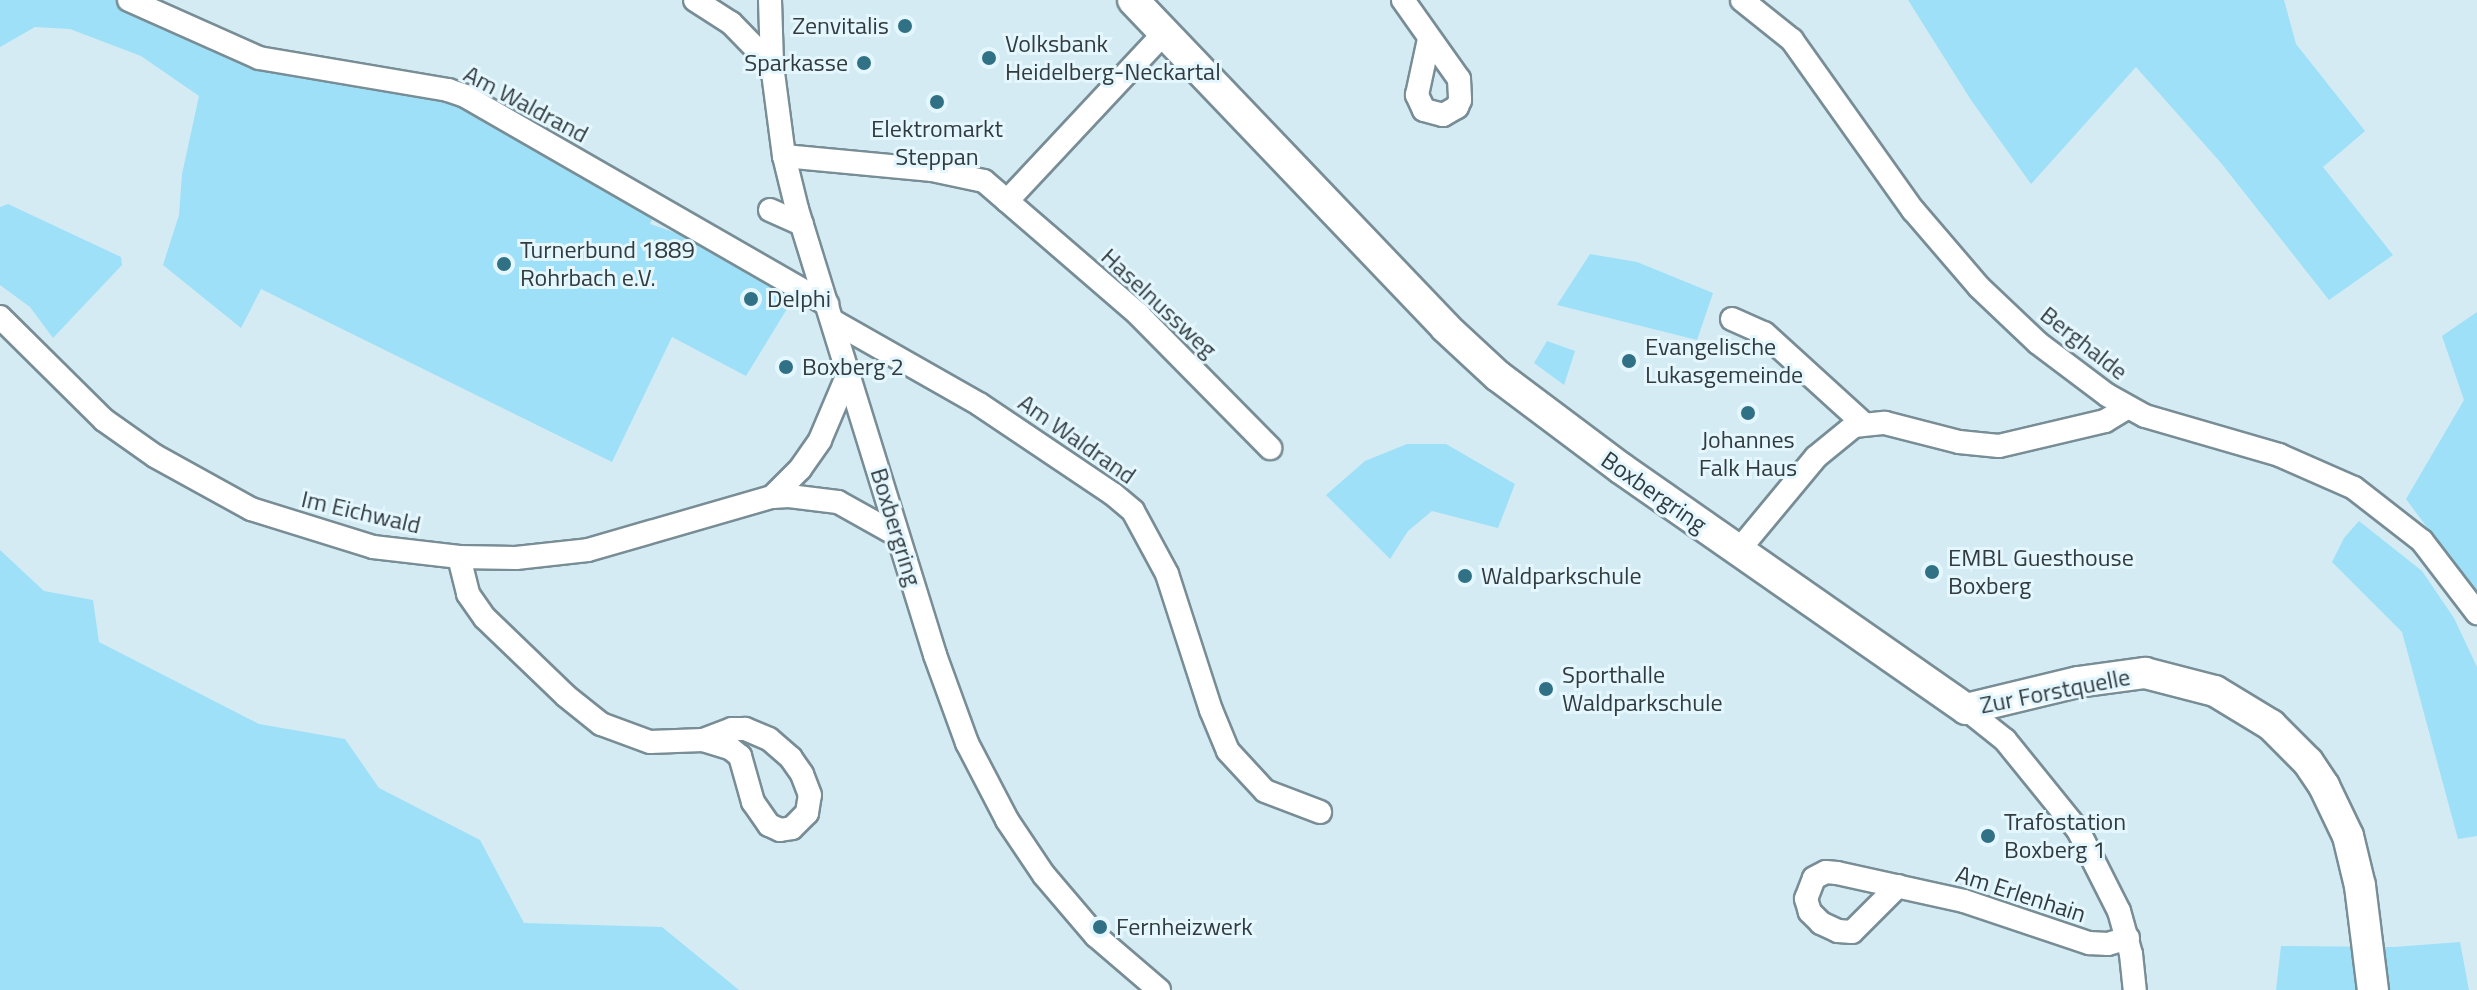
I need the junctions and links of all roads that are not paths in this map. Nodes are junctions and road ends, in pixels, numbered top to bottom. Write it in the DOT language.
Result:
graph roads {
  1 [pos="129,0"];
  2 [pos="697,0"];
  3 [pos="770,0"];
  4 [pos="1133,0"];
  5 [pos="1403,0"];
  6 [pos="1742,0"];
  7 [pos="1165,32"];
  8 [pos="1429,39"];
  9 [pos="772,65"];
  10 [pos="784,156"];
  11 [pos="1007,201"];
  12 [pos="770,210"];
  13 [pos="802,224"];
  14 [pos="830,312"];
  15 [pos="0,317"];
  16 [pos="1738,321"];
  17 [pos="848,374"];
  18 [pos="2127,408"];
  19 [pos="1863,423"];
  20 [pos="1270,448"];
  21 [pos="772,497"];
  22 [pos="897,535"];
  23 [pos="1738,551"];
  24 [pos="459,557"];
  25 [pos="2477,613"];
  26 [pos="1966,709"];
  27 [pos="703,740"];
  28 [pos="1320,812"];
  29 [pos="1898,886"];
  30 [pos="2128,938"];
  31 [pos="1159,990"];
  32 [pos="2135,990"];
  33 [pos="2373,990"];
  1 -- 14 [label="street, Am Waldrand"];
  2 -- 9 [label="street"];
  3 -- 9 [label="street, Boxbergring"];
  4 -- 7 [label="street, Boxbergring"];
  5 -- 8 [label="street"];
  6 -- 18 [label="street, Berghalde"];
  7 -- 11 [label="street"];
  7 -- 23 [label="street, Boxbergring"];
  9 -- 10 [label="street, Boxbergring"];
  10 -- 11 [label="street, Haselnussweg"];
  10 -- 13 [label="street, Boxbergring"];
  11 -- 20 [label="street, Haselnussweg"];
  12 -- 13 [label="street"];
  13 -- 14 [label="street, Boxbergring"];
  14 -- 17 [label="street, Boxbergring"];
  14 -- 28 [label="street, Am Waldrand"];
  15 -- 24 [label="street, Im Eichwald"];
  16 -- 19 [label="street"];
  17 -- 21 [label="street, Im Eichwald"];
  17 -- 22 [label="street, Boxbergring"];
  18 -- 19 [label="street"];
  18 -- 25 [label="street, Berghalde"];
  19 -- 23 [label="street"];
  21 -- 22 [label="street, Im Eichwald"];
  21 -- 24 [label="street, Im Eichwald"];
  22 -- 31 [label="street, Boxbergring"];
  23 -- 26 [label="street, Boxbergring"];
  24 -- 27 [label="street"];
  26 -- 30 [label="street, Boxbergring"];
  26 -- 33 [label="street, Zur Forstquelle"];
  27 -- 27 [label="street"];
  29 -- 30 [label="street, Am Erlenhain"];
  30 -- 32 [label="street, Boxbergring"];
}
